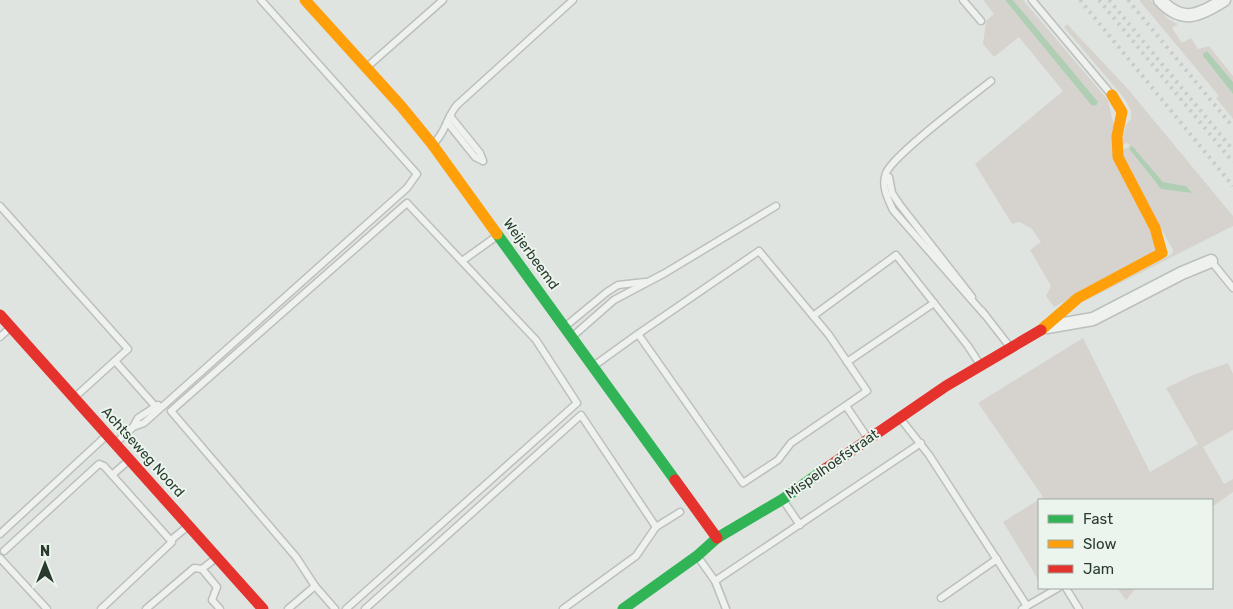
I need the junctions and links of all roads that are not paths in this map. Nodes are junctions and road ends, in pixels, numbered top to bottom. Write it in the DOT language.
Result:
graph roads {
  1 [pos="260,0"];
  2 [pos="305,0"];
  3 [pos="443,0"];
  4 [pos="573,0"];
  5 [pos="963,0"];
  6 [pos="1032,0"];
  7 [pos="1160,0"];
  8 [pos="1224,0"];
  9 [pos="980,21"];
  10 [pos="366,68"];
  11 [pos="991,81"];
  12 [pos="1112,95"];
  13 [pos="449,119"];
  14 [pos="432,144"];
  15 [pos="0,206"];
  16 [pos="776,206"];
  17 [pos="498,235"];
  18 [pos="462,261"];
  19 [pos="1211,262"];
  20 [pos="649,282"];
  21 [pos="1233,288"];
  22 [pos="934,303"];
  23 [pos="0,315"];
  24 [pos="813,316"];
  25 [pos="565,326"];
  26 [pos="11,327"];
  27 [pos="1047,327"];
  28 [pos="638,334"];
  29 [pos="0,337"];
  30 [pos="572,337"];
  31 [pos="1010,348"];
  32 [pos="114,361"];
  33 [pos="847,362"];
  34 [pos="594,365"];
  35 [pos="981,365"];
  36 [pos="74,398"];
  37 [pos="172,398"];
  38 [pos="155,406"];
  39 [pos="846,406"];
  40 [pos="899,417"];
  41 [pos="133,427"];
  42 [pos="868,438"];
  43 [pos="111,439"];
  44 [pos="921,443"];
  45 [pos="129,460"];
  46 [pos="112,475"];
  47 [pos="783,499"];
  48 [pos="680,512"];
  49 [pos="800,525"];
  50 [pos="189,526"];
  51 [pos="656,527"];
  52 [pos="0,534"];
  53 [pos="718,538"];
  54 [pos="171,540"];
  55 [pos="4,551"];
  56 [pos="697,556"];
  57 [pos="217,557"];
  58 [pos="0,558"];
  59 [pos="998,559"];
  60 [pos="202,569"];
  61 [pos="715,581"];
  62 [pos="315,586"];
  63 [pos="1056,589"];
  64 [pos="1067,589"];
  65 [pos="941,598"];
  66 [pos="1025,607"];
  67 [pos="48,609"];
  68 [pos="101,609"];
  69 [pos="146,609"];
  70 [pos="220,609"];
  71 [pos="263,609"];
  72 [pos="288,609"];
  73 [pos="335,609"];
  74 [pos="346,609"];
  75 [pos="365,609"];
  76 [pos="564,609"];
  77 [pos="623,609"];
  78 [pos="726,609"];
  79 [pos="1079,609"];
  1 -- 37 [label="lane"];
  2 -- 10 [label="street, Weijerbeemd"];
  3 -- 10 [label="lane"];
  4 -- 13 [label="lane"];
  5 -- 9 [label="lane"];
  6 -- 12 [label="lane"];
  7 -- 8 [label="street"];
  10 -- 14 [label="street, Weijerbeemd"];
  11 -- 31 [label="lane"];
  12 -- 27 [label="street, Mispelhoefstraat"];
  13 -- 13 [label="lane"];
  13 -- 14 [label="lane"];
  14 -- 17 [label="street, Weijerbeemd"];
  15 -- 32 [label="lane"];
  16 -- 20 [label="lane"];
  17 -- 18 [label="lane"];
  17 -- 25 [label="street, Weijerbeemd"];
  18 -- 62 [label="lane"];
  18 -- 74 [label="lane"];
  19 -- 21 [label="lane"];
  19 -- 27 [label="street, Mispelhoefstraat"];
  20 -- 25 [label="lane"];
  20 -- 30 [label="lane"];
  22 -- 24 [label="lane"];
  22 -- 33 [label="lane"];
  22 -- 35 [label="lane"];
  23 -- 26 [label="street, Achtseweg Noord"];
  24 -- 28 [label="lane"];
  24 -- 33 [label="lane"];
  25 -- 30 [label="street, Weijerbeemd"];
  26 -- 29 [label="lane"];
  26 -- 36 [label="street, Achtseweg Noord"];
  27 -- 31 [label="street, Mispelhoefstraat"];
  28 -- 34 [label="lane"];
  28 -- 39 [label="lane"];
  30 -- 34 [label="street, Weijerbeemd"];
  31 -- 35 [label="street, Mispelhoefstraat"];
  32 -- 36 [label="lane"];
  32 -- 38 [label="lane"];
  33 -- 39 [label="lane"];
  34 -- 53 [label="street, Weijerbeemd"];
  35 -- 40 [label="street, Mispelhoefstraat"];
  36 -- 43 [label="street, Achtseweg Noord"];
  37 -- 38 [label="lane"];
  37 -- 41 [label="lane"];
  38 -- 41 [label="lane"];
  39 -- 42 [label="lane"];
  40 -- 42 [label="street, Mispelhoefstraat"];
  40 -- 44 [label="lane"];
  41 -- 43 [label="lane"];
  42 -- 47 [label="street, Mispelhoefstraat"];
  43 -- 45 [label="street, Achtseweg Noord"];
  43 -- 52 [label="lane"];
  44 -- 49 [label="lane"];
  44 -- 59 [label="lane"];
  45 -- 46 [label="lane"];
  45 -- 50 [label="street, Achtseweg Noord"];
  46 -- 54 [label="lane"];
  46 -- 55 [label="lane"];
  47 -- 49 [label="lane"];
  47 -- 53 [label="street, Mispelhoefstraat"];
  48 -- 51 [label="lane"];
  49 -- 61 [label="lane"];
  50 -- 54 [label="lane"];
  50 -- 57 [label="street, Achtseweg Noord"];
  51 -- 75 [label="lane"];
  51 -- 76 [label="lane"];
  53 -- 56 [label="street, Mispelhoefstraat"];
  54 -- 68 [label="lane"];
  56 -- 61 [label="lane"];
  56 -- 77 [label="street, Mispelhoefstraat"];
  57 -- 60 [label="lane"];
  57 -- 71 [label="street, Achtseweg Noord"];
  58 -- 67 [label="lane"];
  59 -- 65 [label="lane"];
  59 -- 66 [label="lane"];
  60 -- 69 [label="lane"];
  60 -- 70 [label="lane"];
  61 -- 78 [label="lane"];
  62 -- 72 [label="lane"];
  62 -- 73 [label="lane"];
  63 -- 66 [label="lane"];
  64 -- 79 [label="lane"];
}
